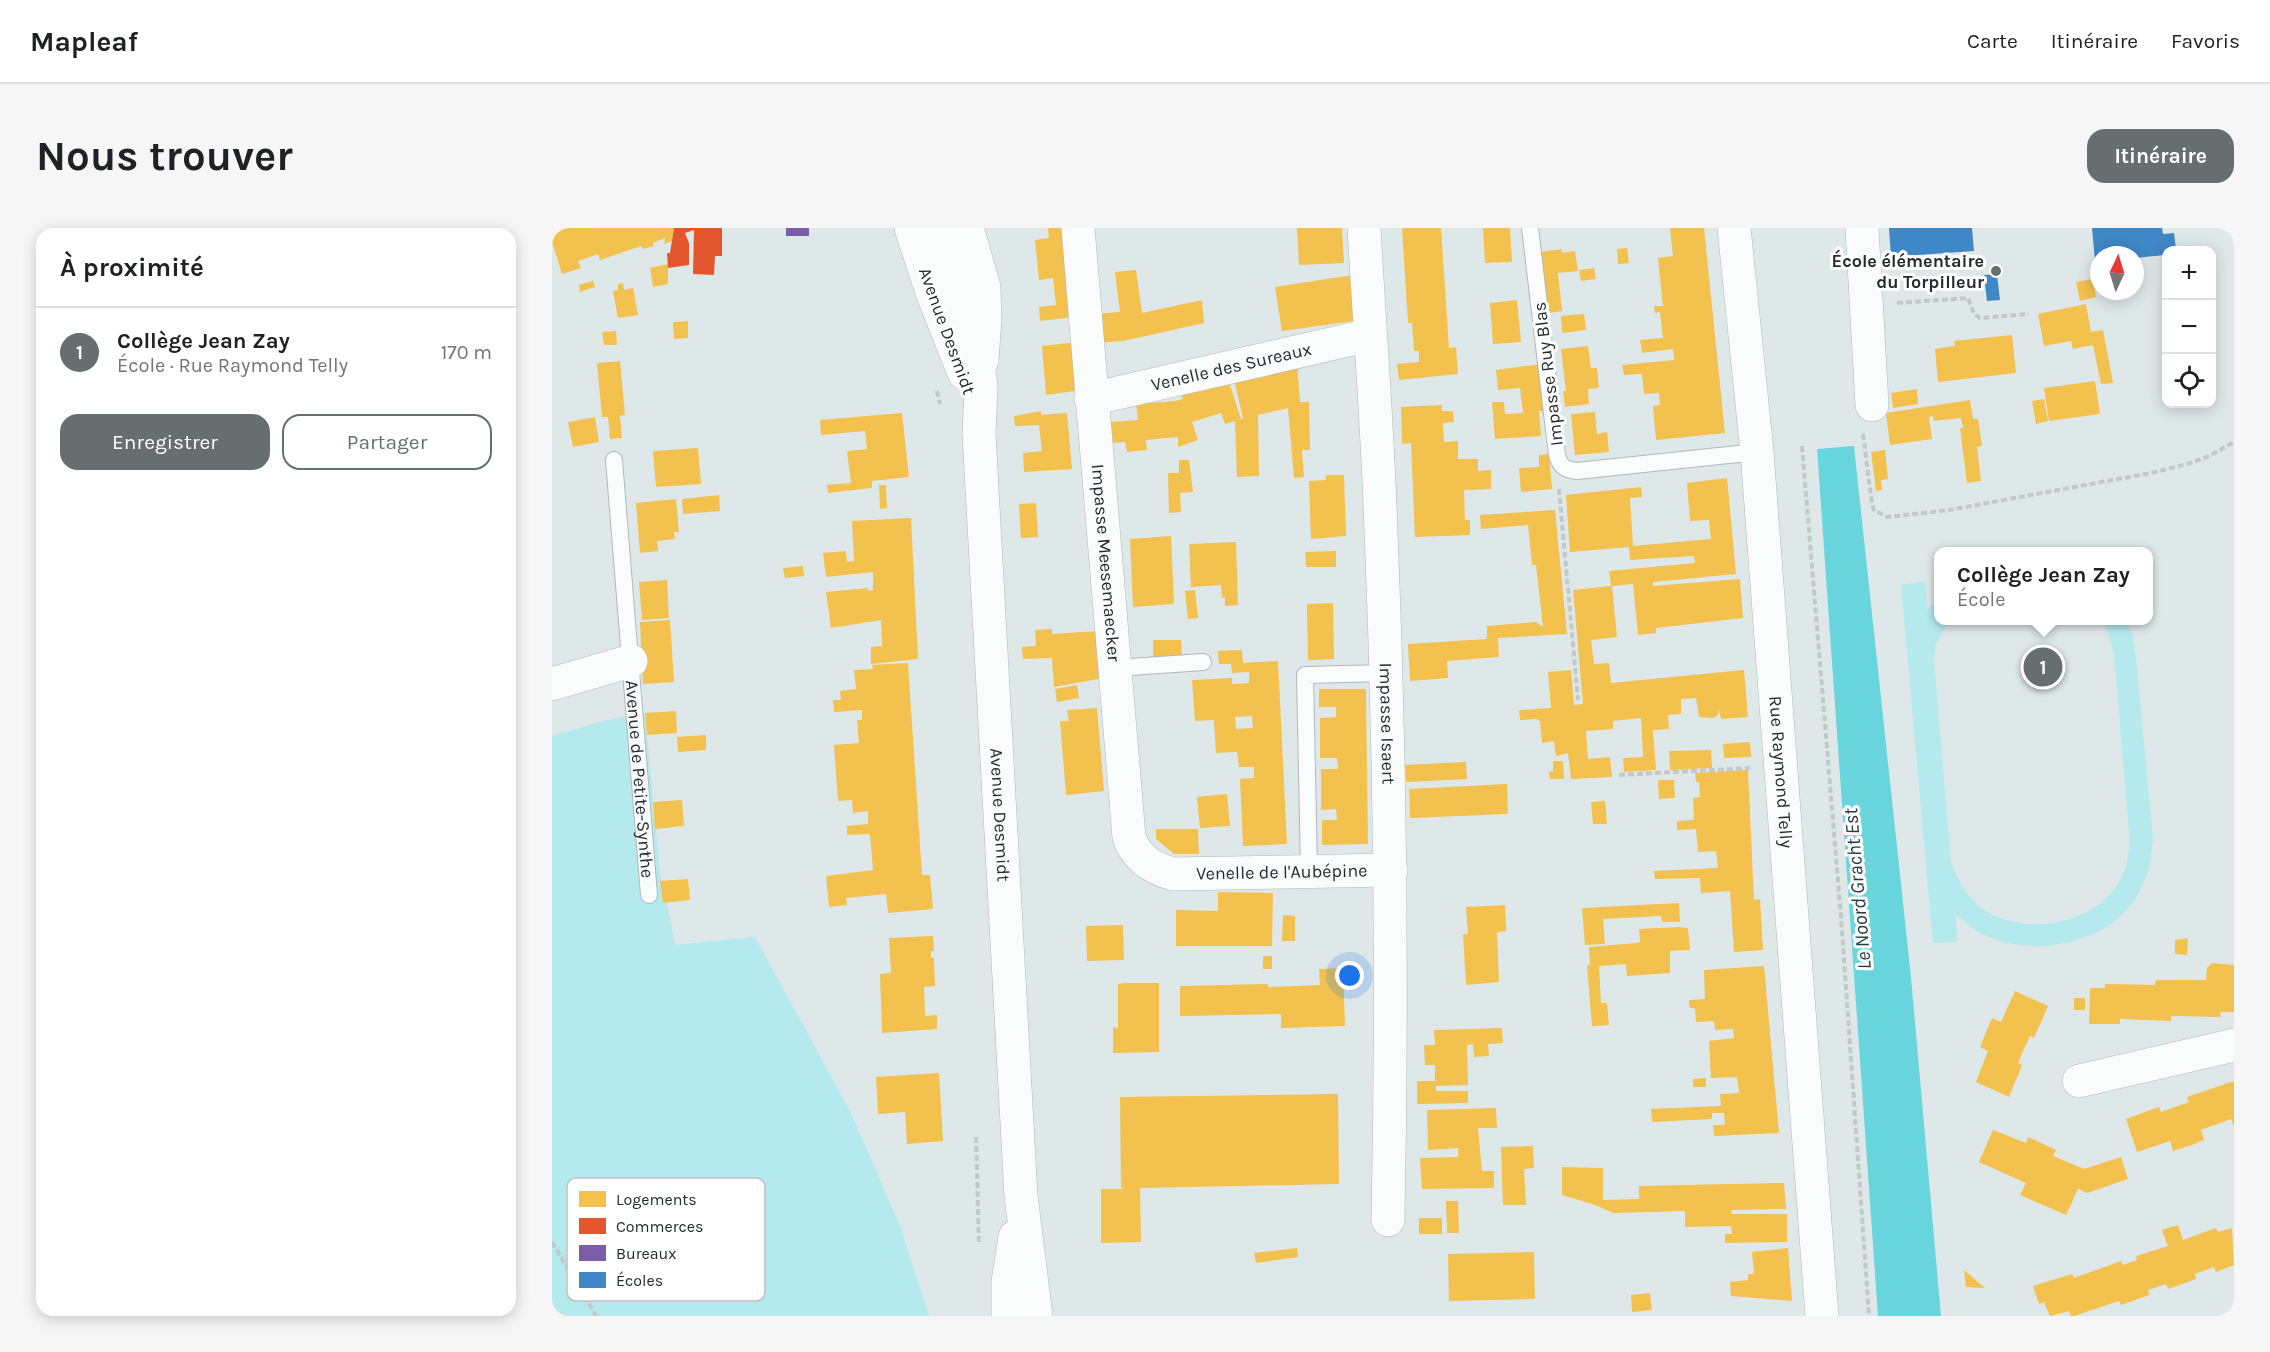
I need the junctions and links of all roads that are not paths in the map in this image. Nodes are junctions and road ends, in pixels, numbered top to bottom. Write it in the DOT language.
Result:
graph roads {
  1 [pos="911,228"];
  2 [pos="944,228"];
  3 [pos="967,228"];
  4 [pos="1078,228"];
  5 [pos="1364,228"];
  6 [pos="1530,228"];
  7 [pos="1734,228"];
  8 [pos="1862,228"];
  9 [pos="1370,335"];
  10 [pos="981,386"];
  11 [pos="1091,399"];
  12 [pos="1872,405"];
  13 [pos="980,434"];
  14 [pos="1756,452"];
  15 [pos="614,460"];
  16 [pos="631,661"];
  17 [pos="1203,662"];
  18 [pos="1116,668"];
  19 [pos="1385,673"];
  20 [pos="552,684"];
  21 [pos="1390,870"];
  22 [pos="1309,871"];
  23 [pos="1173,874"];
  24 [pos="649,895"];
  25 [pos="2234,1045"];
  26 [pos="2079,1081"];
  27 [pos="1021,1197"];
  28 [pos="1388,1220"];
  29 [pos="1008,1316"];
  30 [pos="1036,1316"];
  31 [pos="1822,1316"];
  1 -- 13 [label="street, Avenue Desmidt"];
  2 -- 10 [label="street, Avenue Desmidt"];
  3 -- 10 [label="street, Avenue Desmidt"];
  4 -- 11 [label="street, Impasse Meesemaecker"];
  5 -- 9 [label="street, Impasse Isaert"];
  6 -- 14 [label="lane, Impasse Ruy Blas"];
  7 -- 14 [label="street, Rue Raymond Telly"];
  8 -- 12 [label="street"];
  9 -- 11 [label="street, Venelle des Sureaux"];
  9 -- 19 [label="street, Impasse Isaert"];
  10 -- 13 [label="street, Avenue Desmidt"];
  11 -- 18 [label="street, Impasse Meesemaecker"];
  13 -- 27 [label="street, Avenue Desmidt"];
  14 -- 31 [label="street, Rue Raymond Telly"];
  15 -- 16 [label="lane, Avenue de Petite-Synthe"];
  16 -- 20 [label="street, Avenue de Petite-Synthe"];
  16 -- 24 [label="lane, Avenue de Petite-Synthe"];
  17 -- 18 [label="lane"];
  18 -- 23 [label="street, Impasse Meesemaecker"];
  19 -- 21 [label="street, Impasse Isaert"];
  19 -- 22 [label="lane"];
  21 -- 22 [label="street, Venelle de l'Aubépine"];
  21 -- 28 [label="street, Impasse Isaert"];
  22 -- 23 [label="street, Venelle de l'Aubépine"];
  25 -- 26 [label="street"];
  27 -- 29 [label="street, Avenue Desmidt"];
  27 -- 30 [label="street, Avenue Desmidt"];
}
